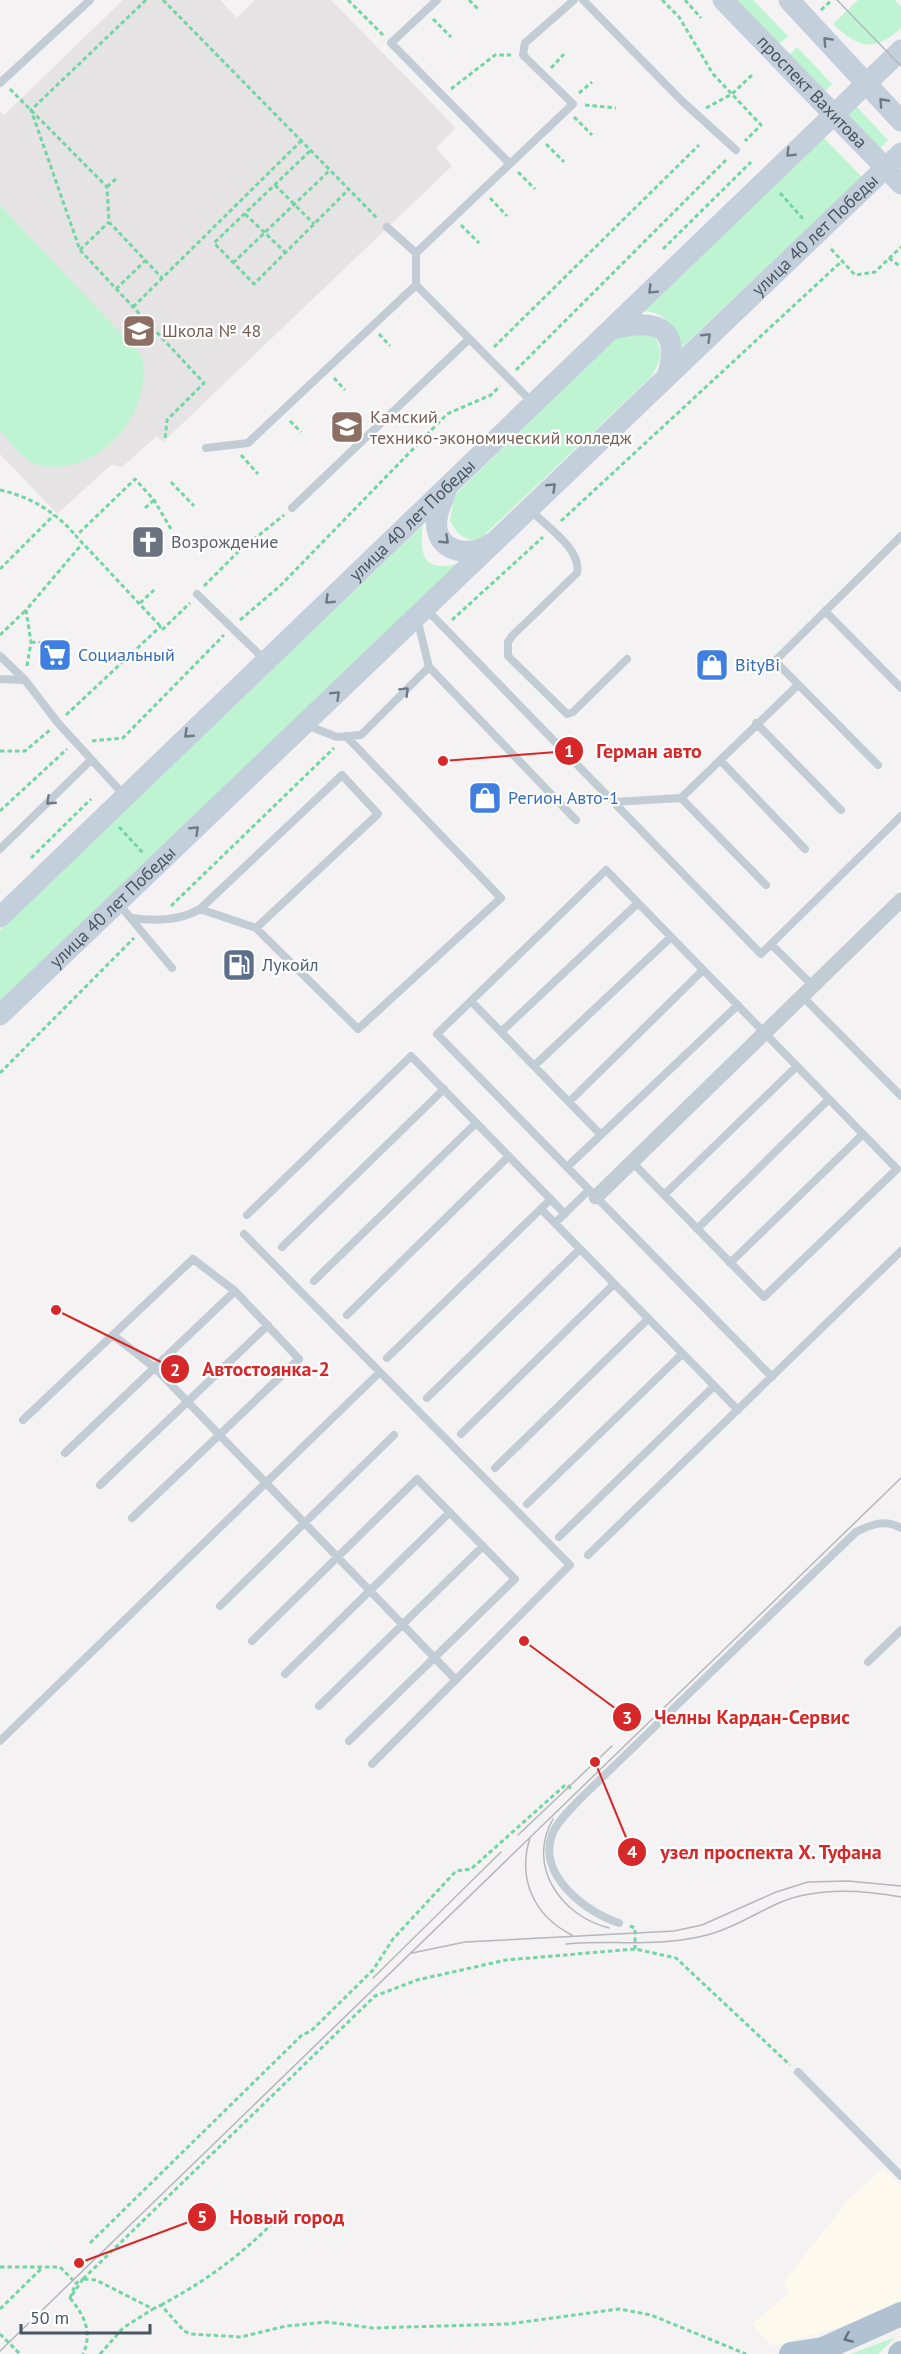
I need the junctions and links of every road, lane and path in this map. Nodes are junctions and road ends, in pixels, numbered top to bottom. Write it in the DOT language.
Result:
graph roads {
  1 [pos="90,0"];
  2 [pos="146,0"];
  3 [pos="163,0"];
  4 [pos="348,0"];
  5 [pos="436,0"];
  6 [pos="468,0"];
  7 [pos="574,0"];
  8 [pos="583,0"];
  9 [pos="662,0"];
  10 [pos="685,0"];
  11 [pos="723,0"];
  12 [pos="789,0"];
  13 [pos="479,10"];
  14 [pos="425,11"];
  15 [pos="701,18"];
  16 [pos="451,37"];
  17 [pos="392,43"];
  18 [pos="901,50"];
  19 [pos="564,54"];
  20 [pos="523,55"];
  21 [pos="753,74"];
  22 [pos="543,75"];
  23 [pos="592,82"];
  24 [pos="866,82"];
  25 [pos="0,83"];
  26 [pos="732,94"];
  27 [pos="443,95"];
  28 [pos="21,99"];
  29 [pos="570,105"];
  30 [pos="616,108"];
  31 [pos="31,110"];
  32 [pos="833,113"];
  33 [pos="696,114"];
  34 [pos="901,121"];
  35 [pos="592,135"];
  36 [pos="539,136"];
  37 [pos="301,142"];
  38 [pos="699,145"];
  39 [pos="736,150"];
  40 [pos="310,152"];
  41 [pos="901,153"];
  42 [pos="564,162"];
  43 [pos="751,162"];
  44 [pos="510,164"];
  45 [pos="885,168"];
  46 [pos="329,171"];
  47 [pos="117,177"];
  48 [pos="901,184"];
  49 [pos="275,185"];
  50 [pos="107,187"];
  51 [pos="535,189"];
  52 [pos="348,190"];
  53 [pos="483,190"];
  54 [pos="778,192"];
  55 [pos="295,204"];
  56 [pos="245,214"];
  57 [pos="507,216"];
  58 [pos="454,217"];
  59 [pos="109,222"];
  60 [pos="314,224"];
  61 [pos="810,226"];
  62 [pos="387,227"];
  63 [pos="265,233"];
  64 [pos="479,243"];
  65 [pos="901,247"];
  66 [pos="663,249"];
  67 [pos="831,249"];
  68 [pos="80,250"];
  69 [pos="285,252"];
  70 [pos="416,253"];
  71 [pos="889,258"];
  72 [pos="146,261"];
  73 [pos="842,261"];
  74 [pos="233,262"];
  75 [pos="901,267"];
  76 [pos="162,278"];
  77 [pos="416,285"];
  78 [pos="116,289"];
  79 [pos="133,307"];
  80 [pos="613,329"];
  81 [pos="468,340"];
  82 [pos="485,357"];
  83 [pos="668,374"];
  84 [pos="507,379"];
  85 [pos="534,404"];
  86 [pos="281,412"];
  87 [pos="301,432"];
  88 [pos="165,440"];
  89 [pos="232,445"];
  90 [pos="206,448"];
  91 [pos="258,474"];
  92 [pos="171,482"];
  93 [pos="447,487"];
  94 [pos="0,490"];
  95 [pos="154,500"];
  96 [pos="194,506"];
  97 [pos="145,508"];
  98 [pos="292,508"];
  99 [pos="529,509"];
  100 [pos="54,515"];
  101 [pos="171,529"];
  102 [pos="550,530"];
  103 [pos="502,535"];
  104 [pos="76,536"];
  105 [pos="901,536"];
  106 [pos="83,543"];
  107 [pos="0,569"];
  108 [pos="154,590"];
  109 [pos="197,594"];
  110 [pos="140,603"];
  111 [pos="26,609"];
  112 [pos="825,611"];
  113 [pos="421,614"];
  114 [pos="161,626"];
  115 [pos="444,627"];
  116 [pos="231,628"];
  117 [pos="0,635"];
  118 [pos="31,642"];
  119 [pos="47,643"];
  120 [pos="0,656"];
  121 [pos="627,659"];
  122 [pos="266,661"];
  123 [pos="429,667"];
  124 [pos="0,679"];
  125 [pos="25,680"];
  126 [pos="798,685"];
  127 [pos="901,688"];
  128 [pos="58,723"];
  129 [pos="756,723"];
  130 [pos="305,725"];
  131 [pos="346,736"];
  132 [pos="76,742"];
  133 [pos="0,751"];
  134 [pos="92,760"];
  135 [pos="720,760"];
  136 [pos="878,765"];
  137 [pos="124,795"];
  138 [pos="681,798"];
  139 [pos="91,799"];
  140 [pos="613,802"];
  141 [pos="841,810"];
  142 [pos="0,811"];
  143 [pos="901,816"];
  144 [pos="576,820"];
  145 [pos="113,821"];
  146 [pos="0,849"];
  147 [pos="805,849"];
  148 [pos="147,858"];
  149 [pos="25,864"];
  150 [pos="766,885"];
  151 [pos="901,900"];
  152 [pos="117,902"];
  153 [pos="638,903"];
  154 [pos="200,909"];
  155 [pos="0,917"];
  156 [pos="132,918"];
  157 [pos="153,921"];
  158 [pos="256,928"];
  159 [pos="142,930"];
  160 [pos="671,937"];
  161 [pos="771,944"];
  162 [pos="172,968"];
  163 [pos="704,970"];
  164 [pos="808,991"];
  165 [pos="471,1001"];
  166 [pos="738,1005"];
  167 [pos="0,1015"];
  168 [pos="501,1032"];
  169 [pos="764,1033"];
  170 [pos="534,1066"];
  171 [pos="797,1066"];
  172 [pos="0,1073"];
  173 [pos="444,1089"];
  174 [pos="901,1096"];
  175 [pos="829,1099"];
  176 [pos="569,1102"];
  177 [pos="476,1123"];
  178 [pos="863,1134"];
  179 [pos="601,1135"];
  180 [pos="509,1156"];
  181 [pos="632,1162"];
  182 [pos="567,1167"];
  183 [pos="593,1193"];
  184 [pos="664,1195"];
  185 [pos="551,1199"];
  186 [pos="541,1209"];
  187 [pos="565,1214"];
  188 [pos="247,1215"];
  189 [pos="555,1223"];
  190 [pos="698,1229"];
  191 [pos="244,1234"];
  192 [pos="282,1246"];
  193 [pos="580,1250"];
  194 [pos="901,1251"];
  195 [pos="730,1263"];
  196 [pos="314,1281"];
  197 [pos="614,1284"];
  198 [pos="235,1291"];
  199 [pos="347,1315"];
  200 [pos="648,1319"];
  201 [pos="267,1325"];
  202 [pos="113,1335"];
  203 [pos="682,1354"];
  204 [pos="387,1358"];
  205 [pos="155,1368"];
  206 [pos="380,1372"];
  207 [pos="772,1377"];
  208 [pos="714,1386"];
  209 [pos="427,1398"];
  210 [pos="187,1402"];
  211 [pos="738,1410"];
  212 [pos="23,1420"];
  213 [pos="461,1434"];
  214 [pos="219,1435"];
  215 [pos="394,1435"];
  216 [pos="65,1453"];
  217 [pos="495,1468"];
  218 [pos="265,1484"];
  219 [pos="100,1485"];
  220 [pos="527,1504"];
  221 [pos="450,1512"];
  222 [pos="132,1518"];
  223 [pos="303,1524"];
  224 [pos="901,1528"];
  225 [pos="559,1537"];
  226 [pos="483,1546"];
  227 [pos="588,1555"];
  228 [pos="336,1558"];
  229 [pos="369,1591"];
  230 [pos="220,1606"];
  231 [pos="402,1625"];
  232 [pos="901,1630"];
  233 [pos="252,1641"];
  234 [pos="434,1658"];
  235 [pos="868,1662"];
  236 [pos="285,1674"];
  237 [pos="456,1680"];
  238 [pos="320,1706"];
  239 [pos="0,1741"];
  240 [pos="349,1741"];
  241 [pos="372,1764"];
  242 [pos="564,1786"];
  243 [pos="620,1923"];
  244 [pos="635,1949"];
  245 [pos="798,2072"];
  246 [pos="901,2176"];
  247 [pos="285,2210"];
  248 [pos="90,2243"];
  249 [pos="0,2267"];
  250 [pos="43,2267"];
  251 [pos="83,2279"];
  252 [pos="76,2283"];
  253 [pos="70,2298"];
  254 [pos="161,2305"];
  255 [pos="0,2309"];
  256 [pos="153,2309"];
  257 [pos="901,2314"];
  258 [pos="0,2334"];
  259 [pos="20,2354"];
  260 [pos="83,2354"];
  261 [pos="100,2354"];
  262 [pos="746,2354"];
  263 [pos="791,2354"];
  1 -- 25 [label="lane"];
  2 -- 31 [label="path"];
  3 -- 37 [label="path"];
  4 -- 17 [label="path"];
  5 -- 14 [label="lane"];
  6 -- 13 [label="path"];
  7 -- 20 [label="lane"];
  8 -- 33 [label="lane"];
  9 -- 26 [label="path"];
  10 -- 15 [label="path"];
  11 -- 32 [label="street, проспект Вахитова"];
  24 -- 12 [label="street, one-way"];
  14 -- 16 [label="path"];
  14 -- 17 [label="lane"];
  17 -- 27 [label="lane"];
  18 -- 24 [label="street, улица 40 лет Победы"];
  19 -- 22 [label="path"];
  20 -- 22 [label="lane"];
  20 -- 27 [label="path"];
  21 -- 26 [label="path"];
  22 -- 29 [label="lane"];
  23 -- 29 [label="path"];
  24 -- 32 [label="street, улица 40 лет Победы"];
  34 -- 24 [label="street, one-way"];
  26 -- 33 [label="path"];
  26 -- 39 [label="path"];
  27 -- 44 [label="lane"];
  28 -- 31 [label="path"];
  29 -- 30 [label="path"];
  29 -- 35 [label="path"];
  29 -- 36 [label="lane"];
  31 -- 50 [label="path"];
  31 -- 68 [label="path"];
  32 -- 45 [label="street, проспект Вахитова"];
  32 -- 80 [label="street, улица 40 лет Победы, one-way"];
  33 -- 39 [label="lane"];
  36 -- 42 [label="path"];
  36 -- 44 [label="lane"];
  37 -- 40 [label="path"];
  37 -- 76 [label="path"];
  38 -- 82 [label="path"];
  39 -- 84 [label="path"];
  40 -- 46 [label="path"];
  40 -- 49 [label="path"];
  41 -- 45 [label="street, улица 40 лет Победы"];
  43 -- 66 [label="path"];
  44 -- 51 [label="path"];
  44 -- 53 [label="lane"];
  45 -- 48 [label="street, проспект Вахитова"];
  83 -- 45 [label="street, улица 40 лет Победы, one-way"];
  46 -- 52 [label="path"];
  46 -- 55 [label="path"];
  47 -- 50 [label="path"];
  49 -- 55 [label="path"];
  49 -- 56 [label="path"];
  50 -- 59 [label="path"];
  52 -- 60 [label="path"];
  52 -- 62 [label="path"];
  53 -- 57 [label="path"];
  53 -- 58 [label="lane"];
  54 -- 61 [label="path"];
  55 -- 60 [label="path"];
  55 -- 63 [label="path"];
  56 -- 63 [label="path"];
  56 -- 74 [label="path"];
  58 -- 64 [label="path"];
  58 -- 70 [label="lane"];
  59 -- 68 [label="path"];
  59 -- 72 [label="path"];
  60 -- 69 [label="path"];
  62 -- 70 [label="lane"];
  63 -- 69 [label="path"];
  63 -- 74 [label="path"];
  65 -- 71 [label="path"];
  67 -- 73 [label="path"];
  68 -- 78 [label="path"];
  69 -- 74 [label="path"];
  70 -- 77 [label="lane"];
  71 -- 73 [label="path"];
  71 -- 75 [label="path"];
  72 -- 76 [label="path"];
  72 -- 78 [label="path"];
  73 -- 102 [label="path"];
  76 -- 79 [label="path"];
  77 -- 81 [label="lane"];
  77 -- 86 [label="lane"];
  78 -- 79 [label="path"];
  79 -- 88 [label="path"];
  80 -- 83 [label="street"];
  80 -- 85 [label="street, улица 40 лет Победы"];
  81 -- 82 [label="lane"];
  81 -- 98 [label="lane"];
  82 -- 84 [label="lane"];
  99 -- 83 [label="street, улица 40 лет Победы, one-way"];
  84 -- 85 [label="lane"];
  84 -- 116 [label="path"];
  85 -- 93 [label="street, улица 40 лет Победы"];
  86 -- 87 [label="path"];
  86 -- 89 [label="lane"];
  89 -- 90 [label="lane"];
  89 -- 91 [label="path"];
  92 -- 96 [label="path"];
  93 -- 103 [label="street, one-way"];
  93 -- 122 [label="street, улица 40 лет Победы, one-way"];
  94 -- 100 [label="path"];
  95 -- 97 [label="path"];
  95 -- 101 [label="path"];
  95 -- 104 [label="path"];
  98 -- 109 [label="path"];
  99 -- 102 [label="lane"];
  99 -- 103 [label="street, улица 40 лет Победы"];
  100 -- 104 [label="path"];
  100 -- 107 [label="path"];
  102 -- 115 [label="path"];
  102 -- 121 [label="lane"];
  103 -- 113 [label="street, улица 40 лет Победы"];
  104 -- 106 [label="path"];
  105 -- 112 [label="lane"];
  106 -- 110 [label="path"];
  106 -- 111 [label="path"];
  108 -- 110 [label="path"];
  109 -- 114 [label="path"];
  109 -- 116 [label="lane"];
  110 -- 114 [label="path"];
  111 -- 117 [label="path"];
  111 -- 118 [label="path"];
  112 -- 126 [label="lane"];
  112 -- 127 [label="lane"];
  113 -- 115 [label="lane"];
  113 -- 123 [label="lane"];
  130 -- 113 [label="street, улица 40 лет Победы, one-way"];
  114 -- 128 [label="path"];
  115 -- 140 [label="lane"];
  116 -- 122 [label="lane"];
  116 -- 132 [label="path"];
  118 -- 119 [label="path"];
  118 -- 125 [label="path"];
  120 -- 125 [label="lane"];
  122 -- 137 [label="street, улица 40 лет Победы, one-way"];
  131 -- 123 [label="lane, one-way"];
  123 -- 144 [label="lane"];
  124 -- 125 [label="lane"];
  125 -- 128 [label="lane"];
  126 -- 129 [label="lane"];
  126 -- 136 [label="lane"];
  128 -- 132 [label="lane"];
  128 -- 133 [label="path"];
  129 -- 135 [label="lane"];
  129 -- 141 [label="lane"];
  130 -- 131 [label="lane"];
  152 -- 130 [label="street, улица 40 лет Победы, one-way"];
  131 -- 157 [label="path"];
  131 -- 158 [label="lane"];
  132 -- 134 [label="lane"];
  132 -- 142 [label="path"];
  134 -- 137 [label="lane"];
  134 -- 146 [label="lane, one-way"];
  135 -- 138 [label="lane"];
  135 -- 147 [label="lane"];
  137 -- 155 [label="street, улица 40 лет Победы"];
  138 -- 140 [label="lane"];
  138 -- 150 [label="lane"];
  139 -- 149 [label="path"];
  140 -- 161 [label="lane"];
  143 -- 161 [label="lane"];
  145 -- 148 [label="path"];
  151 -- 164 [label="street"];
  152 -- 156 [label="lane"];
  152 -- 167 [label="street, улица 40 лет Победы"];
  153 -- 160 [label="lane"];
  153 -- 165 [label="lane"];
  153 -- 168 [label="lane"];
  154 -- 157 [label="lane"];
  154 -- 158 [label="lane"];
  154 -- 158 [label="lane"];
  156 -- 157 [label="lane"];
  156 -- 159 [label="lane"];
  159 -- 162 [label="lane"];
  159 -- 172 [label="path"];
  160 -- 163 [label="lane"];
  160 -- 170 [label="lane"];
  161 -- 164 [label="lane"];
  163 -- 166 [label="lane"];
  163 -- 176 [label="lane"];
  164 -- 169 [label="street"];
  164 -- 174 [label="lane"];
  165 -- 168 [label="lane"];
  165 -- 182 [label="lane"];
  166 -- 169 [label="lane"];
  166 -- 179 [label="lane"];
  168 -- 170 [label="lane"];
  169 -- 171 [label="lane"];
  169 -- 181 [label="street"];
  170 -- 176 [label="lane"];
  171 -- 175 [label="lane"];
  171 -- 184 [label="lane"];
  173 -- 177 [label="lane"];
  173 -- 188 [label="lane"];
  173 -- 192 [label="lane"];
  175 -- 178 [label="lane"];
  175 -- 190 [label="lane"];
  176 -- 179 [label="lane"];
  177 -- 180 [label="lane"];
  177 -- 196 [label="lane"];
  178 -- 195 [label="lane"];
  178 -- 195 [label="lane"];
  179 -- 182 [label="lane"];
  180 -- 185 [label="lane"];
  180 -- 199 [label="lane"];
  181 -- 183 [label="street"];
  181 -- 184 [label="lane"];
  182 -- 183 [label="lane"];
  183 -- 187 [label="lane"];
  183 -- 207 [label="lane"];
  184 -- 190 [label="lane"];
  185 -- 186 [label="lane"];
  185 -- 187 [label="lane"];
  186 -- 189 [label="lane"];
  186 -- 204 [label="lane"];
  187 -- 189 [label="lane"];
  189 -- 193 [label="lane"];
  190 -- 195 [label="lane"];
  191 -- 206 [label="lane"];
  193 -- 197 [label="lane"];
  193 -- 209 [label="lane"];
  194 -- 207 [label="lane"];
  197 -- 200 [label="lane"];
  197 -- 213 [label="lane"];
  198 -- 201 [label="lane"];
  198 -- 202 [label="lane"];
  198 -- 205 [label="lane"];
  200 -- 203 [label="lane"];
  200 -- 217 [label="lane"];
  201 -- 210 [label="lane"];
  201 -- 214 [label="lane"];
  202 -- 205 [label="lane"];
  202 -- 212 [label="lane"];
  203 -- 208 [label="lane"];
  203 -- 220 [label="lane"];
  205 -- 210 [label="lane"];
  205 -- 216 [label="lane"];
  206 -- 218 [label="lane"];
  206 -- 237 [label="lane"];
  207 -- 211 [label="lane"];
  208 -- 211 [label="lane"];
  208 -- 225 [label="lane"];
  210 -- 214 [label="lane"];
  210 -- 219 [label="lane"];
  211 -- 227 [label="lane"];
  214 -- 218 [label="lane"];
  214 -- 222 [label="lane"];
  215 -- 223 [label="lane"];
  218 -- 223 [label="lane"];
  218 -- 239 [label="lane"];
  221 -- 226 [label="lane"];
  221 -- 228 [label="lane"];
  221 -- 229 [label="lane"];
  223 -- 228 [label="lane"];
  223 -- 230 [label="lane"];
  224 -- 243 [label="lane"];
  226 -- 231 [label="lane"];
  226 -- 234 [label="lane"];
  228 -- 229 [label="lane"];
  228 -- 233 [label="lane"];
  229 -- 231 [label="lane"];
  229 -- 236 [label="lane"];
  231 -- 234 [label="lane"];
  231 -- 238 [label="lane"];
  232 -- 235 [label="lane"];
  234 -- 237 [label="lane"];
  234 -- 240 [label="lane"];
  237 -- 241 [label="lane"];
  242 -- 248 [label="path"];
  243 -- 244 [label="path"];
  244 -- 245 [label="path"];
  244 -- 251 [label="path"];
  245 -- 246 [label="lane"];
  247 -- 254 [label="path"];
  249 -- 250 [label="path"];
  250 -- 252 [label="path"];
  250 -- 255 [label="path"];
  251 -- 252 [label="path"];
  251 -- 253 [label="path"];
  251 -- 256 [label="path"];
  252 -- 253 [label="path"];
  253 -- 260 [label="path"];
  254 -- 256 [label="path"];
  254 -- 262 [label="path"];
  256 -- 261 [label="path"];
  257 -- 263 [label="main road, one-way"];
  258 -- 259 [label="path, bridge"];
}
